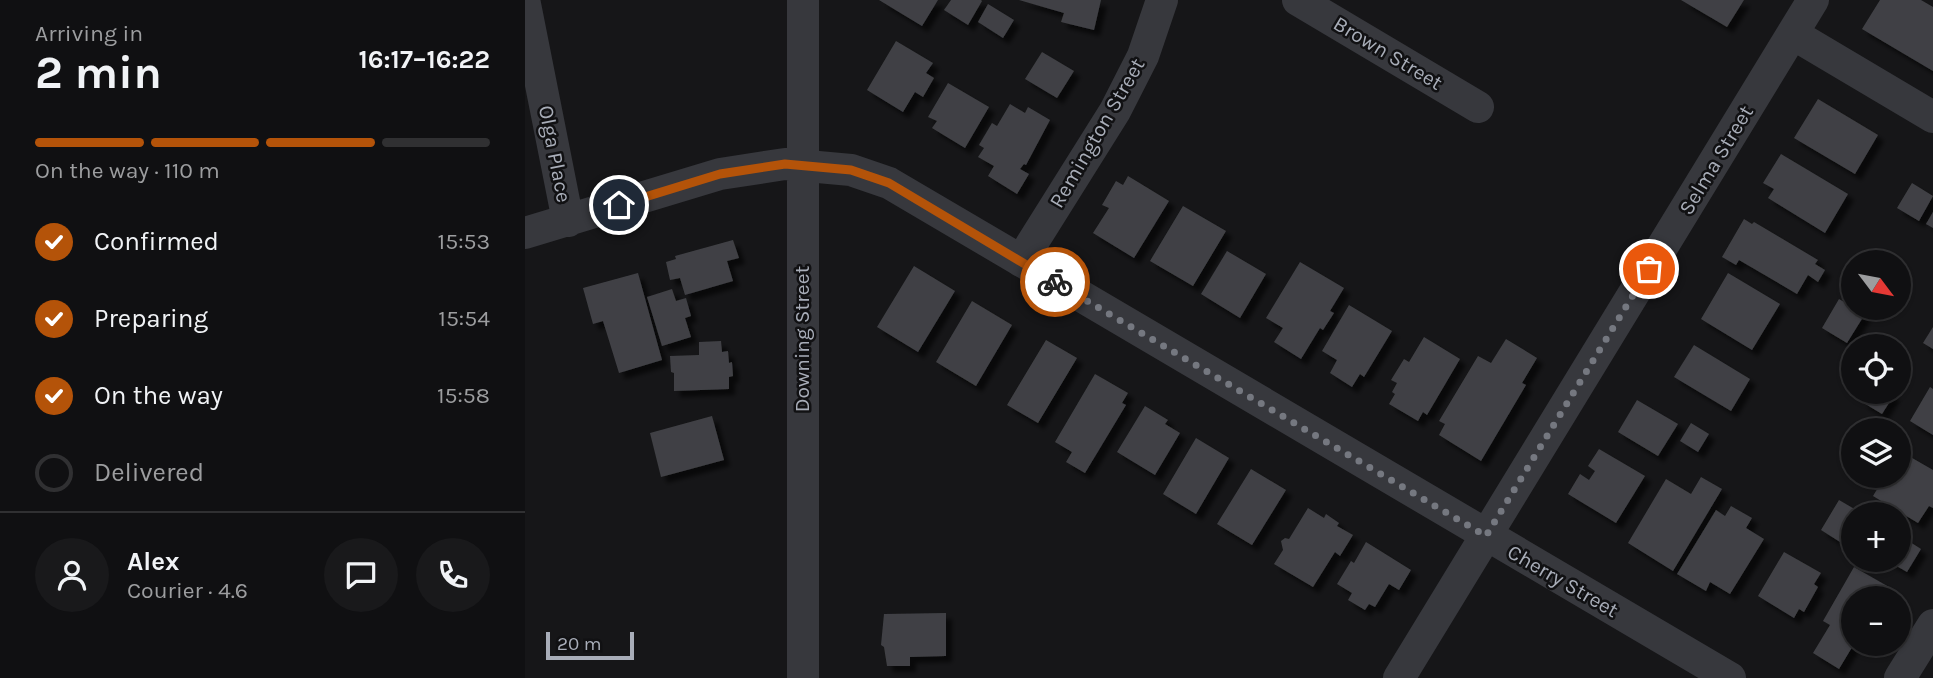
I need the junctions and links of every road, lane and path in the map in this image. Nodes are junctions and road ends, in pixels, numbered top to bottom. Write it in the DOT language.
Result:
graph roads {
  1 [pos="803,0"];
  2 [pos="1161,0"];
  3 [pos="1298,0"];
  4 [pos="1813,0"];
  5 [pos="525,4"];
  6 [pos="1793,33"];
  7 [pos="1478,107"];
  8 [pos="1933,117"];
  9 [pos="804,164"];
  10 [pos="568,220"];
  11 [pos="525,233"];
  12 [pos="1021,261"];
  13 [pos="1486,536"];
  14 [pos="1933,625"];
  15 [pos="803,678"];
  16 [pos="1399,678"];
  17 [pos="1730,678"];
  18 [pos="1900,678"];
  1 -- 9 [label="street, Downing Street"];
  2 -- 12 [label="street, Remington Street"];
  3 -- 7 [label="street, Brown Street"];
  4 -- 6 [label="street, Selma Street"];
  5 -- 10 [label="street, Olga Place"];
  6 -- 8 [label="street"];
  6 -- 13 [label="street, Selma Street"];
  9 -- 10 [label="street, Cherry Street"];
  9 -- 12 [label="street, Cherry Street"];
  9 -- 15 [label="street, Downing Street"];
  10 -- 11 [label="street, Cherry Street"];
  12 -- 13 [label="street, Cherry Street"];
  13 -- 16 [label="street, Selma Street"];
  13 -- 17 [label="street, Cherry Street"];
  14 -- 18 [label="street"];
}
